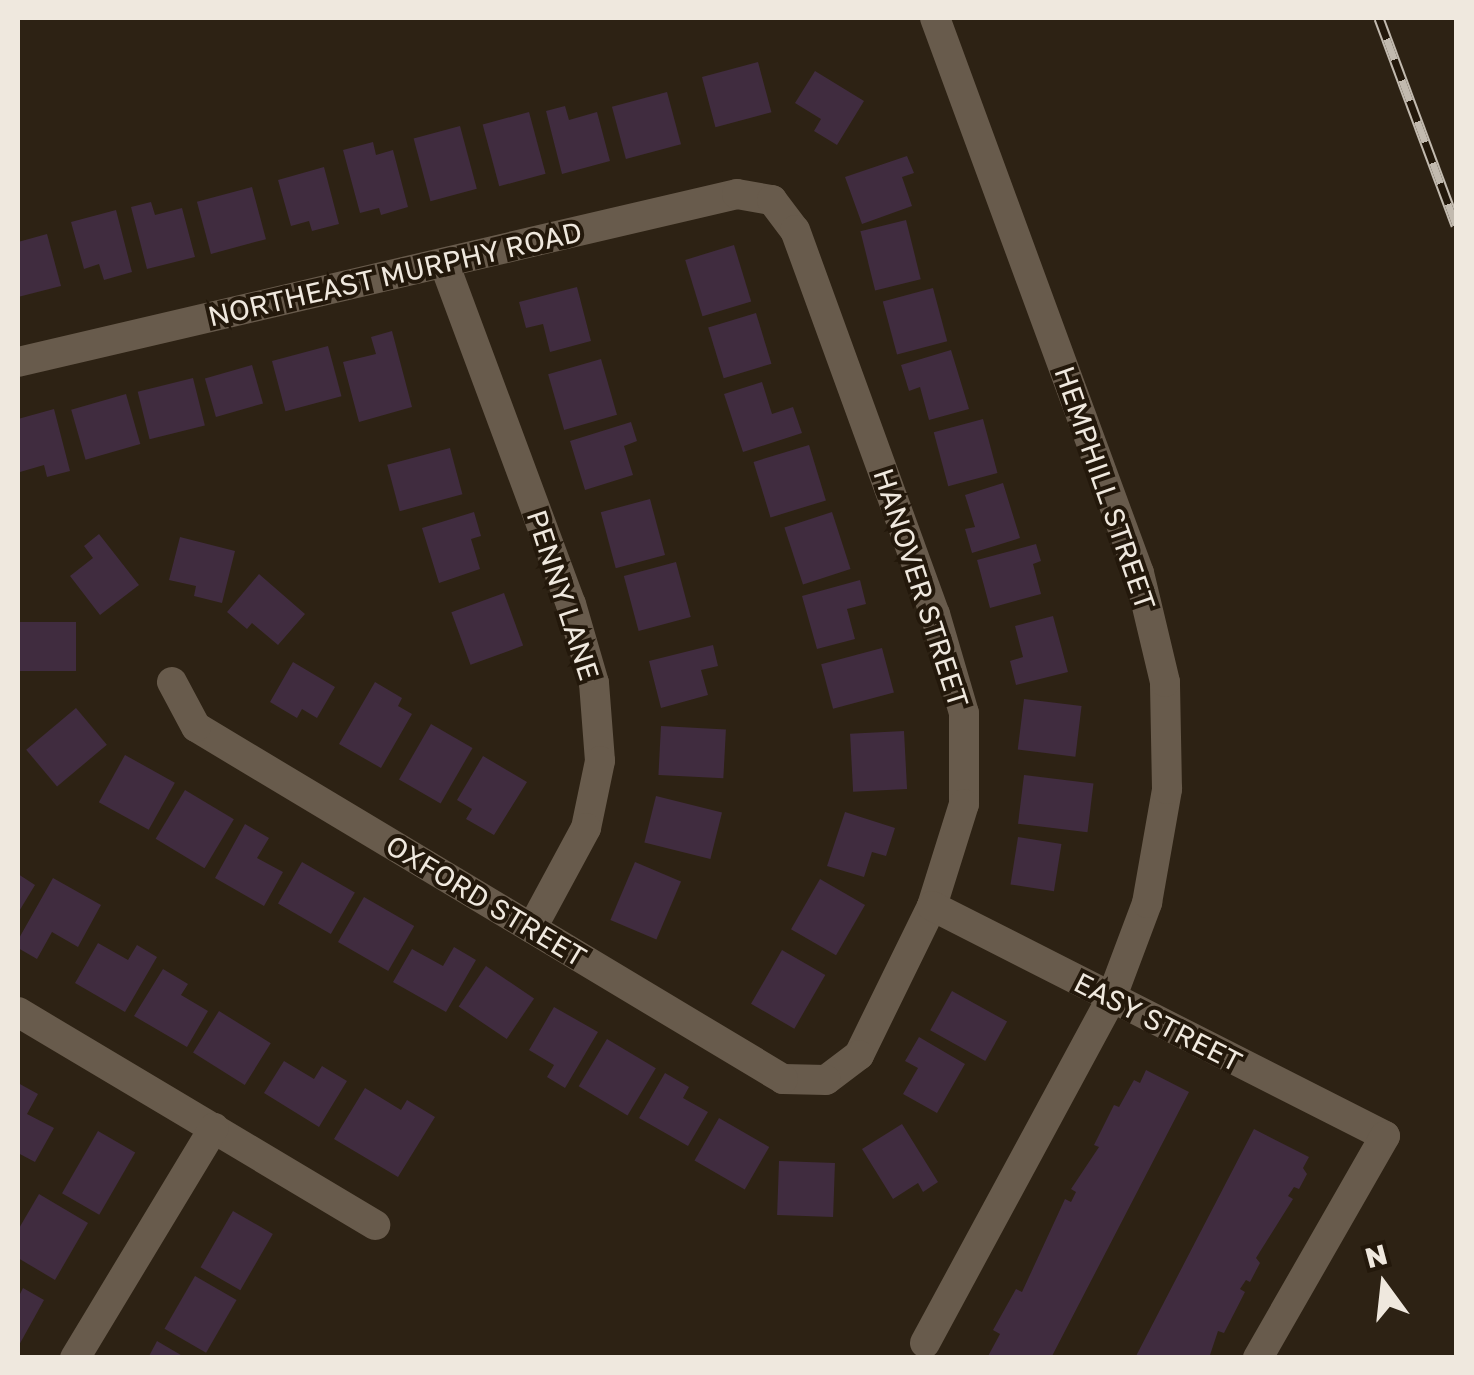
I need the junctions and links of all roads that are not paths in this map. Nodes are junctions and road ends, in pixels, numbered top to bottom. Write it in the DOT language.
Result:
graph roads {
  1 [pos="935,18"];
  2 [pos="772,200"];
  3 [pos="444,262"];
  4 [pos="18,362"];
  5 [pos="172,682"];
  6 [pos="932,906"];
  7 [pos="532,928"];
  8 [pos="1111,999"];
  9 [pos="18,1012"];
  10 [pos="826,1080"];
  11 [pos="214,1128"];
  12 [pos="374,1225"];
  13 [pos="925,1344"];
  14 [pos="75,1358"];
  15 [pos="1258,1358"];
  1 -- 8 [label="street, HEMPHILL STREET"];
  2 -- 3 [label="street, NORTHEAST MURPHY ROAD"];
  2 -- 6 [label="street, HANOVER STREET"];
  3 -- 4 [label="street, NORTHEAST MURPHY ROAD"];
  3 -- 7 [label="street, PENNY LANE"];
  5 -- 7 [label="street, OXFORD STREET"];
  6 -- 8 [label="street, EASY STREET"];
  6 -- 10 [label="street, HANOVER STREET"];
  7 -- 10 [label="street, OXFORD STREET"];
  8 -- 13 [label="street, HEMPHILL STREET"];
  8 -- 15 [label="street, EASY STREET"];
  9 -- 11 [label="street"];
  11 -- 12 [label="street"];
  11 -- 14 [label="street"];
}
